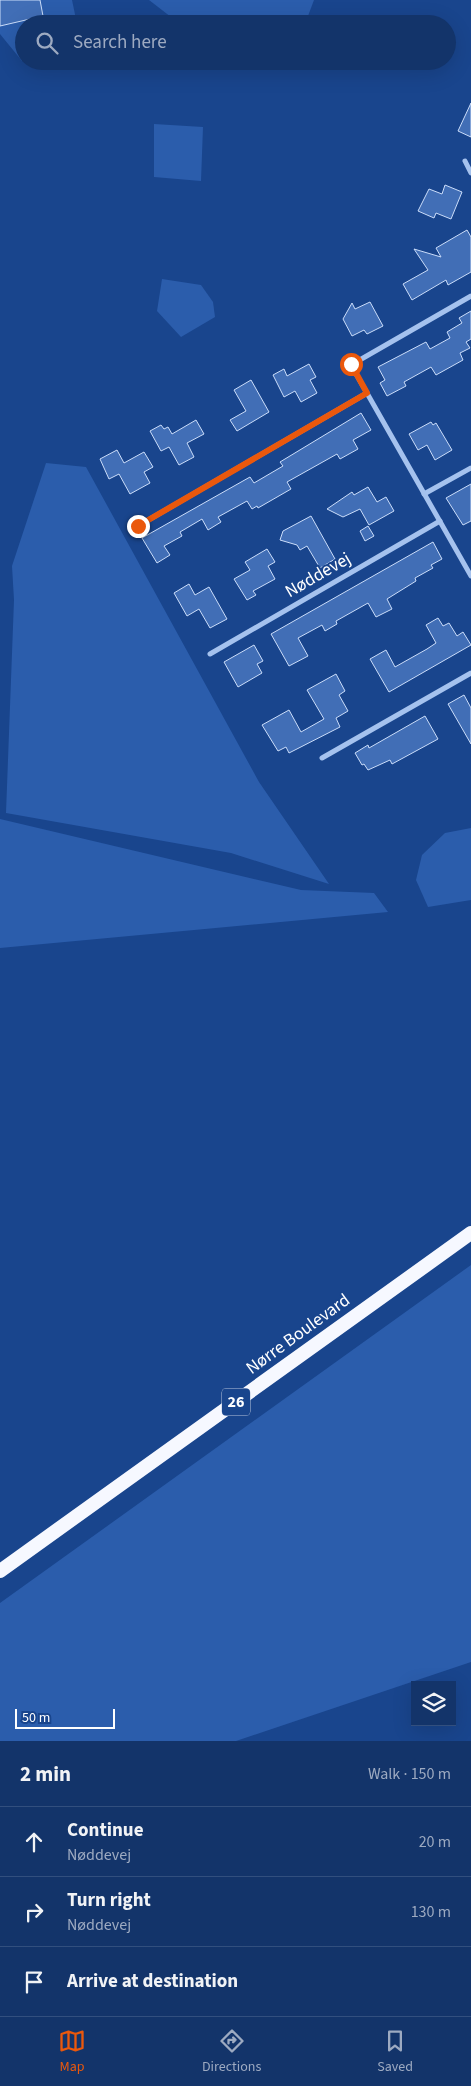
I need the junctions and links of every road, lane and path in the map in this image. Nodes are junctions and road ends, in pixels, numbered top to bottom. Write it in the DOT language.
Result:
graph roads {
  1 [pos="465,161"];
  2 [pos="471,173"];
  3 [pos="471,296"];
  4 [pos="367,393"];
  5 [pos="471,468"];
  6 [pos="424,494"];
  7 [pos="440,520"];
  8 [pos="138,526"];
  9 [pos="471,576"];
  10 [pos="210,654"];
  11 [pos="471,673"];
  12 [pos="322,758"];
  13 [pos="471,1233"];
  14 [pos="0,1572"];
  1 -- 2 [label="street"];
  3 -- 4 [label="street"];
  4 -- 6 [label="street"];
  4 -- 8 [label="street"];
  5 -- 6 [label="street"];
  6 -- 7 [label="street"];
  7 -- 9 [label="street"];
  7 -- 10 [label="street, Nøddevej"];
  11 -- 12 [label="street"];
  13 -- 14 [label="highway, Nørre Boulevard / 26"];
}
